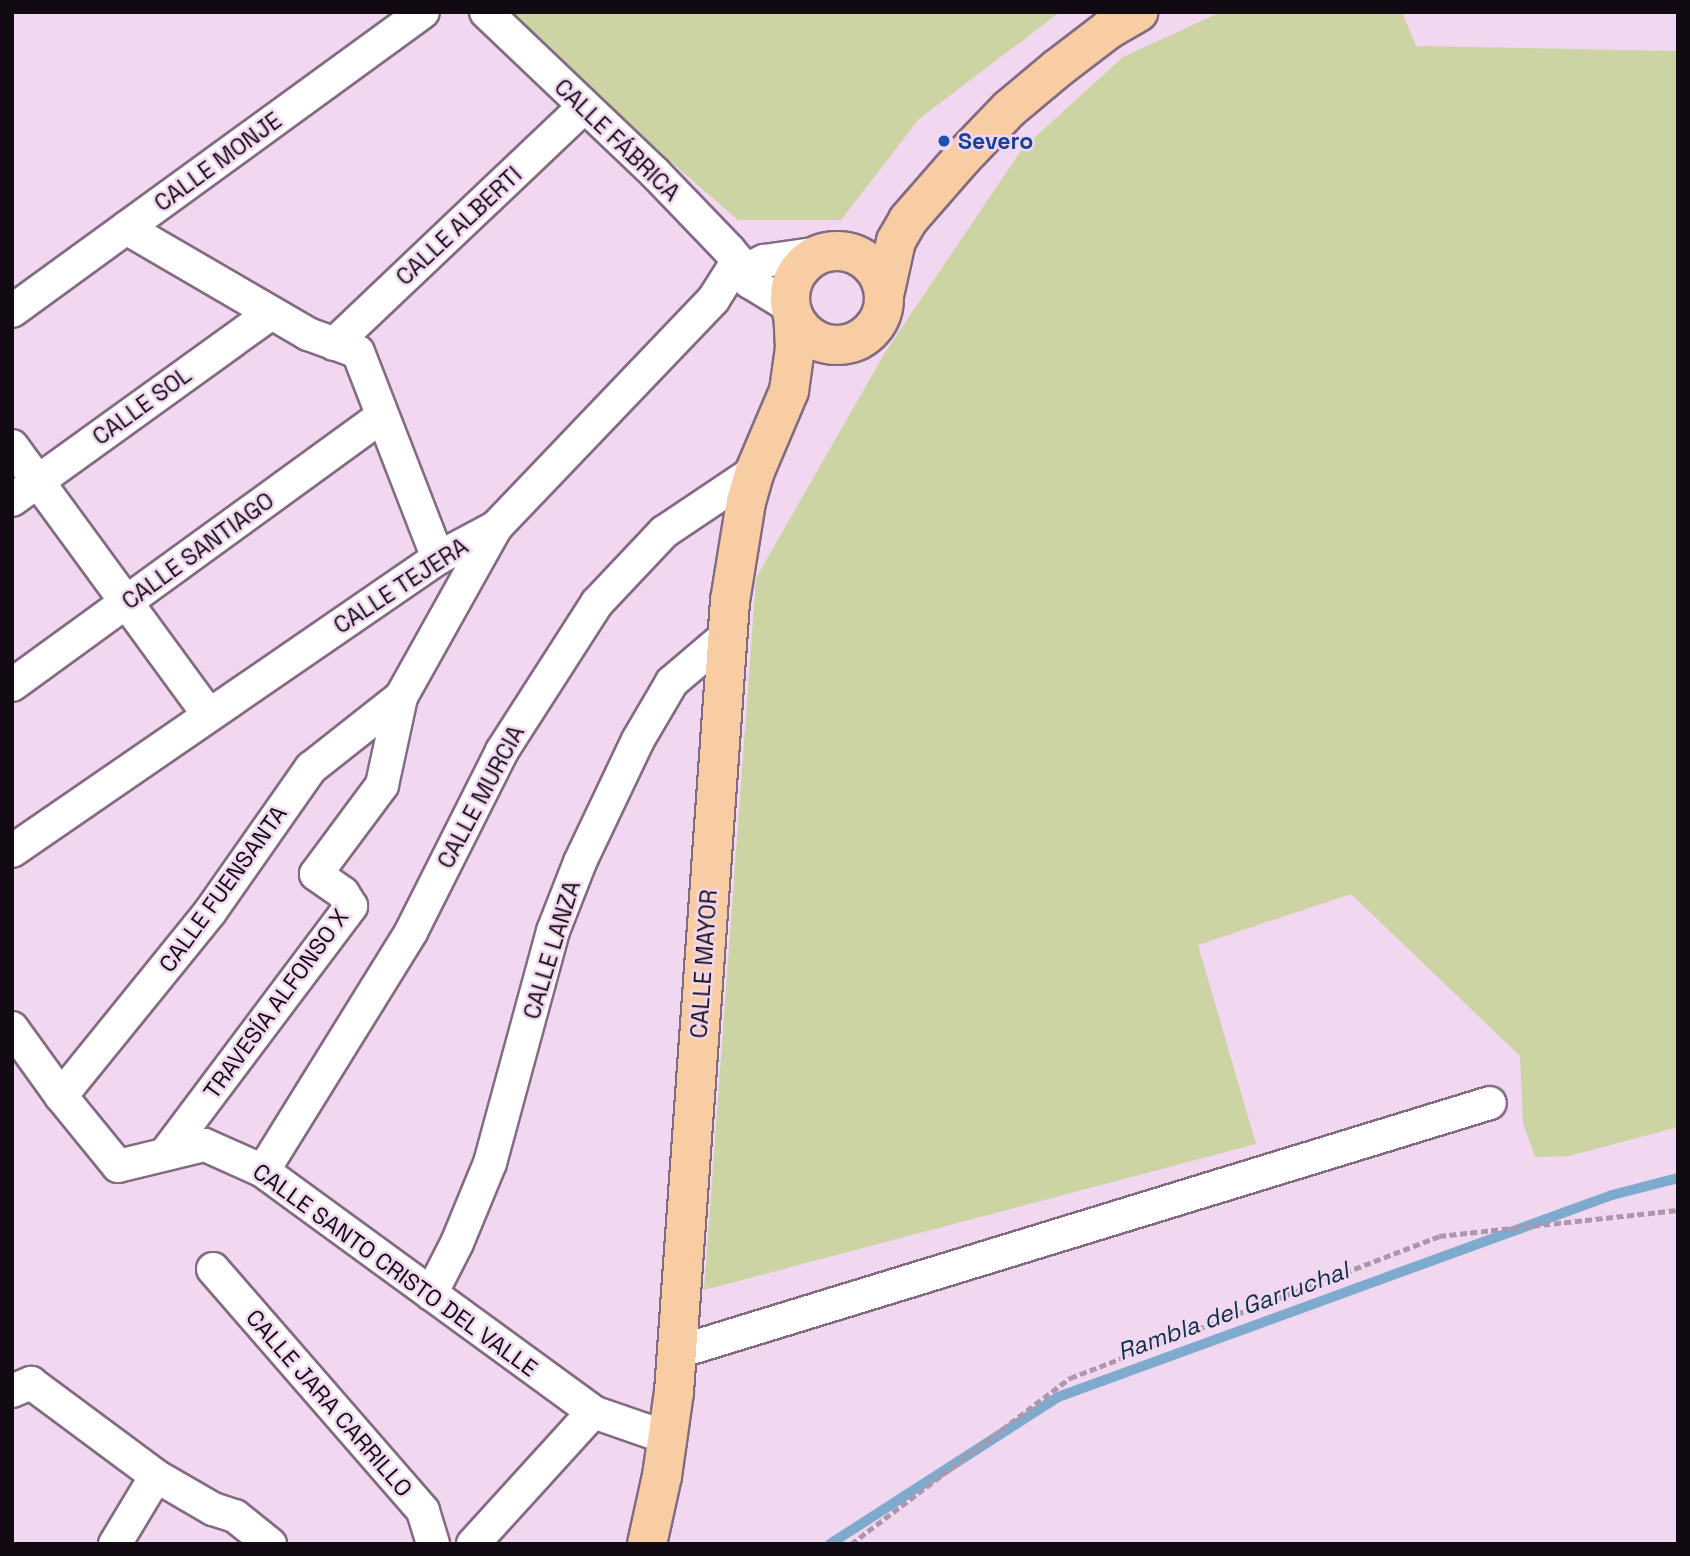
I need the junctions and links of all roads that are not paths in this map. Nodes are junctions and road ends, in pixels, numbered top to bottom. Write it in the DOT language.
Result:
graph roads {
  1 [pos="424,12"];
  2 [pos="486,12"];
  3 [pos="1139,12"];
  4 [pos="583,108"];
  5 [pos="908,220"];
  6 [pos="126,228"];
  7 [pos="833,252"];
  8 [pos="741,266"];
  9 [pos="885,292"];
  10 [pos="12,311"];
  11 [pos="792,311"];
  12 [pos="271,313"];
  13 [pos="334,344"];
  14 [pos="849,344"];
  15 [pos="789,391"];
  16 [pos="382,416"];
  17 [pos="12,446"];
  18 [pos="755,471"];
  19 [pos="38,481"];
  20 [pos="12,500"];
  21 [pos="496,527"];
  22 [pos="438,558"];
  23 [pos="128,604"];
  24 [pos="726,636"];
  25 [pos="12,685"];
  26 [pos="401,697"];
  27 [pos="209,715"];
  28 [pos="12,851"];
  29 [pos="14,1033"];
  30 [pos="61,1096"];
  31 [pos="1490,1103"];
  32 [pos="165,1154"];
  33 [pos="263,1171"];
  34 [pos="213,1269"];
  35 [pos="431,1294"];
  36 [pos="678,1352"];
  37 [pos="21,1387"];
  38 [pos="593,1412"];
  39 [pos="668,1438"];
  40 [pos="156,1476"];
  41 [pos="115,1544"];
  42 [pos="270,1544"];
  43 [pos="433,1544"];
  44 [pos="473,1544"];
  45 [pos="647,1544"];
  1 -- 6 [label="street, CALLE MONJE"];
  2 -- 4 [label="street, CALLE FÁBRICA"];
  3 -- 5 [label="main road"];
  4 -- 8 [label="street, CALLE FÁBRICA"];
  4 -- 13 [label="street, CALLE ALBERTI"];
  5 -- 7 [label="main road"];
  5 -- 9 [label="main road"];
  6 -- 10 [label="street, CALLE MONJE"];
  6 -- 12 [label="street"];
  7 -- 8 [label="street"];
  7 -- 9 [label="main road"];
  7 -- 11 [label="main road"];
  8 -- 11 [label="street, CALLE FÁBRICA"];
  8 -- 21 [label="street, CALLE TEJERA"];
  9 -- 14 [label="main road"];
  11 -- 14 [label="main road"];
  11 -- 15 [label="main road, CALLE MAYOR"];
  12 -- 13 [label="street"];
  12 -- 19 [label="street, CALLE SOL"];
  13 -- 16 [label="street"];
  14 -- 15 [label="main road, CALLE MAYOR"];
  15 -- 18 [label="main road, CALLE MAYOR"];
  16 -- 22 [label="street"];
  16 -- 23 [label="street, CALLE SANTIAGO"];
  17 -- 19 [label="street"];
  18 -- 24 [label="main road, CALLE MAYOR"];
  18 -- 33 [label="street, CALLE MURCIA"];
  19 -- 20 [label="street, CALLE SOL"];
  19 -- 23 [label="street"];
  21 -- 22 [label="street, CALLE TEJERA"];
  21 -- 26 [label="street, TRAVESÍA ALFONSO X"];
  22 -- 27 [label="street, CALLE TEJERA"];
  23 -- 25 [label="street, CALLE SANTIAGO"];
  23 -- 27 [label="street"];
  24 -- 35 [label="street, CALLE LANZA"];
  24 -- 36 [label="main road, CALLE MAYOR"];
  26 -- 30 [label="street, CALLE FUENSANTA"];
  26 -- 32 [label="street, TRAVESÍA ALFONSO X"];
  27 -- 28 [label="street, CALLE TEJERA"];
  29 -- 30 [label="street"];
  30 -- 32 [label="street, CALLE SANTO CRISTO DEL VALLE"];
  31 -- 36 [label="street"];
  32 -- 33 [label="street, CALLE SANTO CRISTO DEL VALLE"];
  33 -- 35 [label="street, CALLE SANTO CRISTO DEL VALLE"];
  34 -- 43 [label="street, CALLE JARA CARRILLO"];
  35 -- 38 [label="street, CALLE SANTO CRISTO DEL VALLE"];
  36 -- 39 [label="main road, CALLE MAYOR"];
  37 -- 40 [label="street"];
  38 -- 39 [label="street, CALLE SANTO CRISTO DEL VALLE"];
  38 -- 44 [label="street"];
  39 -- 45 [label="main road, CALLE MAYOR"];
  40 -- 41 [label="street"];
  40 -- 42 [label="street"];
}
